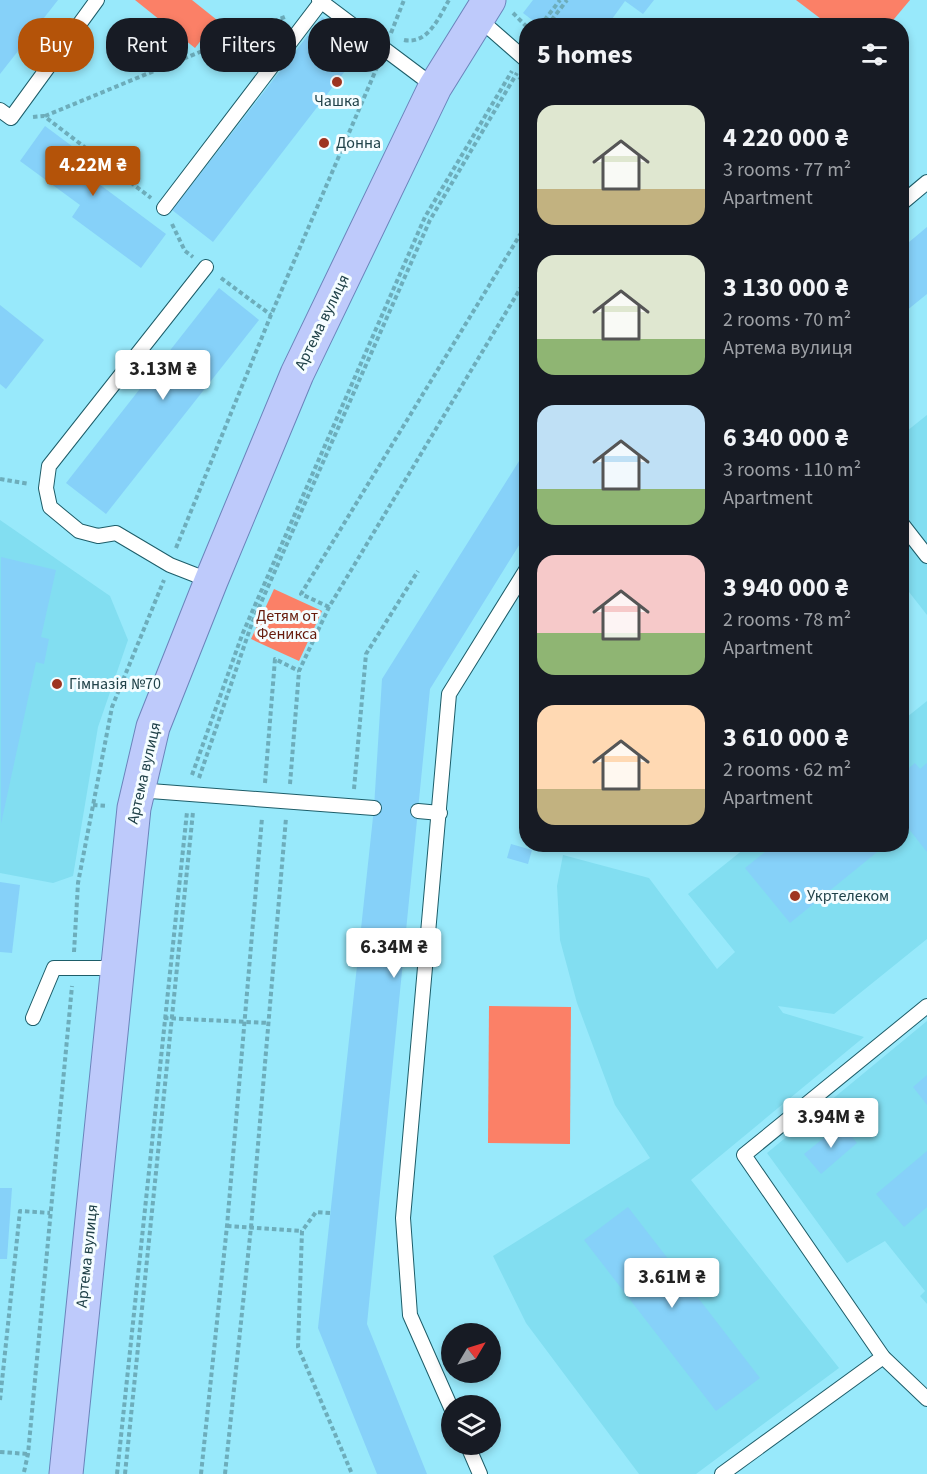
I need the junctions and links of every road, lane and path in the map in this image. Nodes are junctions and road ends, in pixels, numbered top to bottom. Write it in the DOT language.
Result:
graph roads {
  1 [pos="97,0"];
  2 [pos="404,0"];
  3 [pos="449,0"];
  4 [pos="560,0"];
  5 [pos="567,0"];
  6 [pos="320,1"];
  7 [pos="484,9"];
  8 [pos="347,18"];
  9 [pos="546,18"];
  10 [pos="553,18"];
  11 [pos="390,35"];
  12 [pos="390,43"];
  13 [pos="390,46"];
  14 [pos="519,52"];
  15 [pos="519,66"];
  16 [pos="519,67"];
  17 [pos="375,72"];
  18 [pos="435,87"];
  19 [pos="0,110"];
  20 [pos="44,116"];
  21 [pos="927,182"];
  22 [pos="909,197"];
  23 [pos="164,208"];
  24 [pos="519,236"];
  25 [pos="206,267"];
  26 [pos="519,291"];
  27 [pos="271,315"];
  28 [pos="0,479"];
  29 [pos="46,488"];
  30 [pos="909,533"];
  31 [pos="927,556"];
  32 [pos="417,571"];
  33 [pos="211,581"];
  34 [pos="519,581"];
  35 [pos="328,607"];
  36 [pos="299,671"];
  37 [pos="137,790"];
  38 [pos="192,794"];
  39 [pos="263,799"];
  40 [pos="288,801"];
  41 [pos="352,806"];
  42 [pos="374,808"];
  43 [pos="418,811"];
  44 [pos="440,813"];
  45 [pos="117,968"];
  46 [pos="927,1006"];
  47 [pos="33,1018"];
  48 [pos="164,1018"];
  49 [pos="171,1019"];
  50 [pos="245,1021"];
  51 [pos="269,1023"];
  52 [pos="50,1213"];
  53 [pos="330,1213"];
  54 [pos="227,1226"];
  55 [pos="251,1227"];
  56 [pos="302,1231"];
  57 [pos="883,1357"];
  58 [pos="445,1395"];
  59 [pos="927,1399"];
  60 [pos="0,1400"];
  61 [pos="0,1452"];
  62 [pos="28,1454"];
  63 [pos="472,1455"];
  64 [pos="117,1471"];
  65 [pos="127,1473"];
  66 [pos="66,1474"];
  67 [pos="201,1474"];
  68 [pos="225,1474"];
  69 [pos="351,1474"];
  70 [pos="480,1474"];
  71 [pos="722,1474"];
  1 -- 19 [label="lane"];
  2 -- 11 [label="path"];
  3 -- 12 [label="path"];
  4 -- 9 [label="path"];
  5 -- 10 [label="path"];
  6 -- 8 [label="lane"];
  6 -- 20 [label="path"];
  6 -- 23 [label="lane"];
  7 -- 14 [label="lane"];
  7 -- 18 [label="main road, Артема вулиця"];
  13 -- 18 [label="lane"];
  15 -- 38 [label="path"];
  16 -- 38 [label="path"];
  17 -- 27 [label="path"];
  18 -- 33 [label="main road, Артема вулиця"];
  21 -- 22 [label="lane"];
  24 -- 35 [label="path"];
  25 -- 29 [label="lane"];
  26 -- 35 [label="path"];
  28 -- 29 [label="path"];
  29 -- 33 [label="lane"];
  30 -- 31 [label="lane"];
  32 -- 41 [label="path"];
  33 -- 37 [label="main road, Артема вулиця"];
  34 -- 44 [label="lane"];
  35 -- 36 [label="path"];
  36 -- 39 [label="path"];
  36 -- 40 [label="path"];
  37 -- 38 [label="lane"];
  37 -- 45 [label="main road, Артема вулиця"];
  38 -- 39 [label="lane"];
  38 -- 48 [label="path"];
  38 -- 49 [label="path"];
  39 -- 40 [label="lane"];
  39 -- 50 [label="path"];
  40 -- 41 [label="lane"];
  40 -- 51 [label="path"];
  41 -- 42 [label="lane"];
  43 -- 44 [label="lane"];
  44 -- 58 [label="lane"];
  45 -- 47 [label="lane"];
  45 -- 66 [label="main road, Артема вулиця"];
  46 -- 57 [label="lane"];
  48 -- 49 [label="path"];
  48 -- 64 [label="path"];
  49 -- 50 [label="path"];
  49 -- 65 [label="path"];
  50 -- 51 [label="path"];
  50 -- 54 [label="path"];
  51 -- 55 [label="path"];
  52 -- 60 [label="path"];
  53 -- 56 [label="path"];
  54 -- 55 [label="path"];
  54 -- 67 [label="path"];
  55 -- 56 [label="path"];
  55 -- 68 [label="path"];
  56 -- 69 [label="path"];
  57 -- 59 [label="lane"];
  57 -- 71 [label="lane"];
  61 -- 62 [label="path"];
  63 -- 70 [label="lane"];
  64 -- 65 [label="path"];
}
